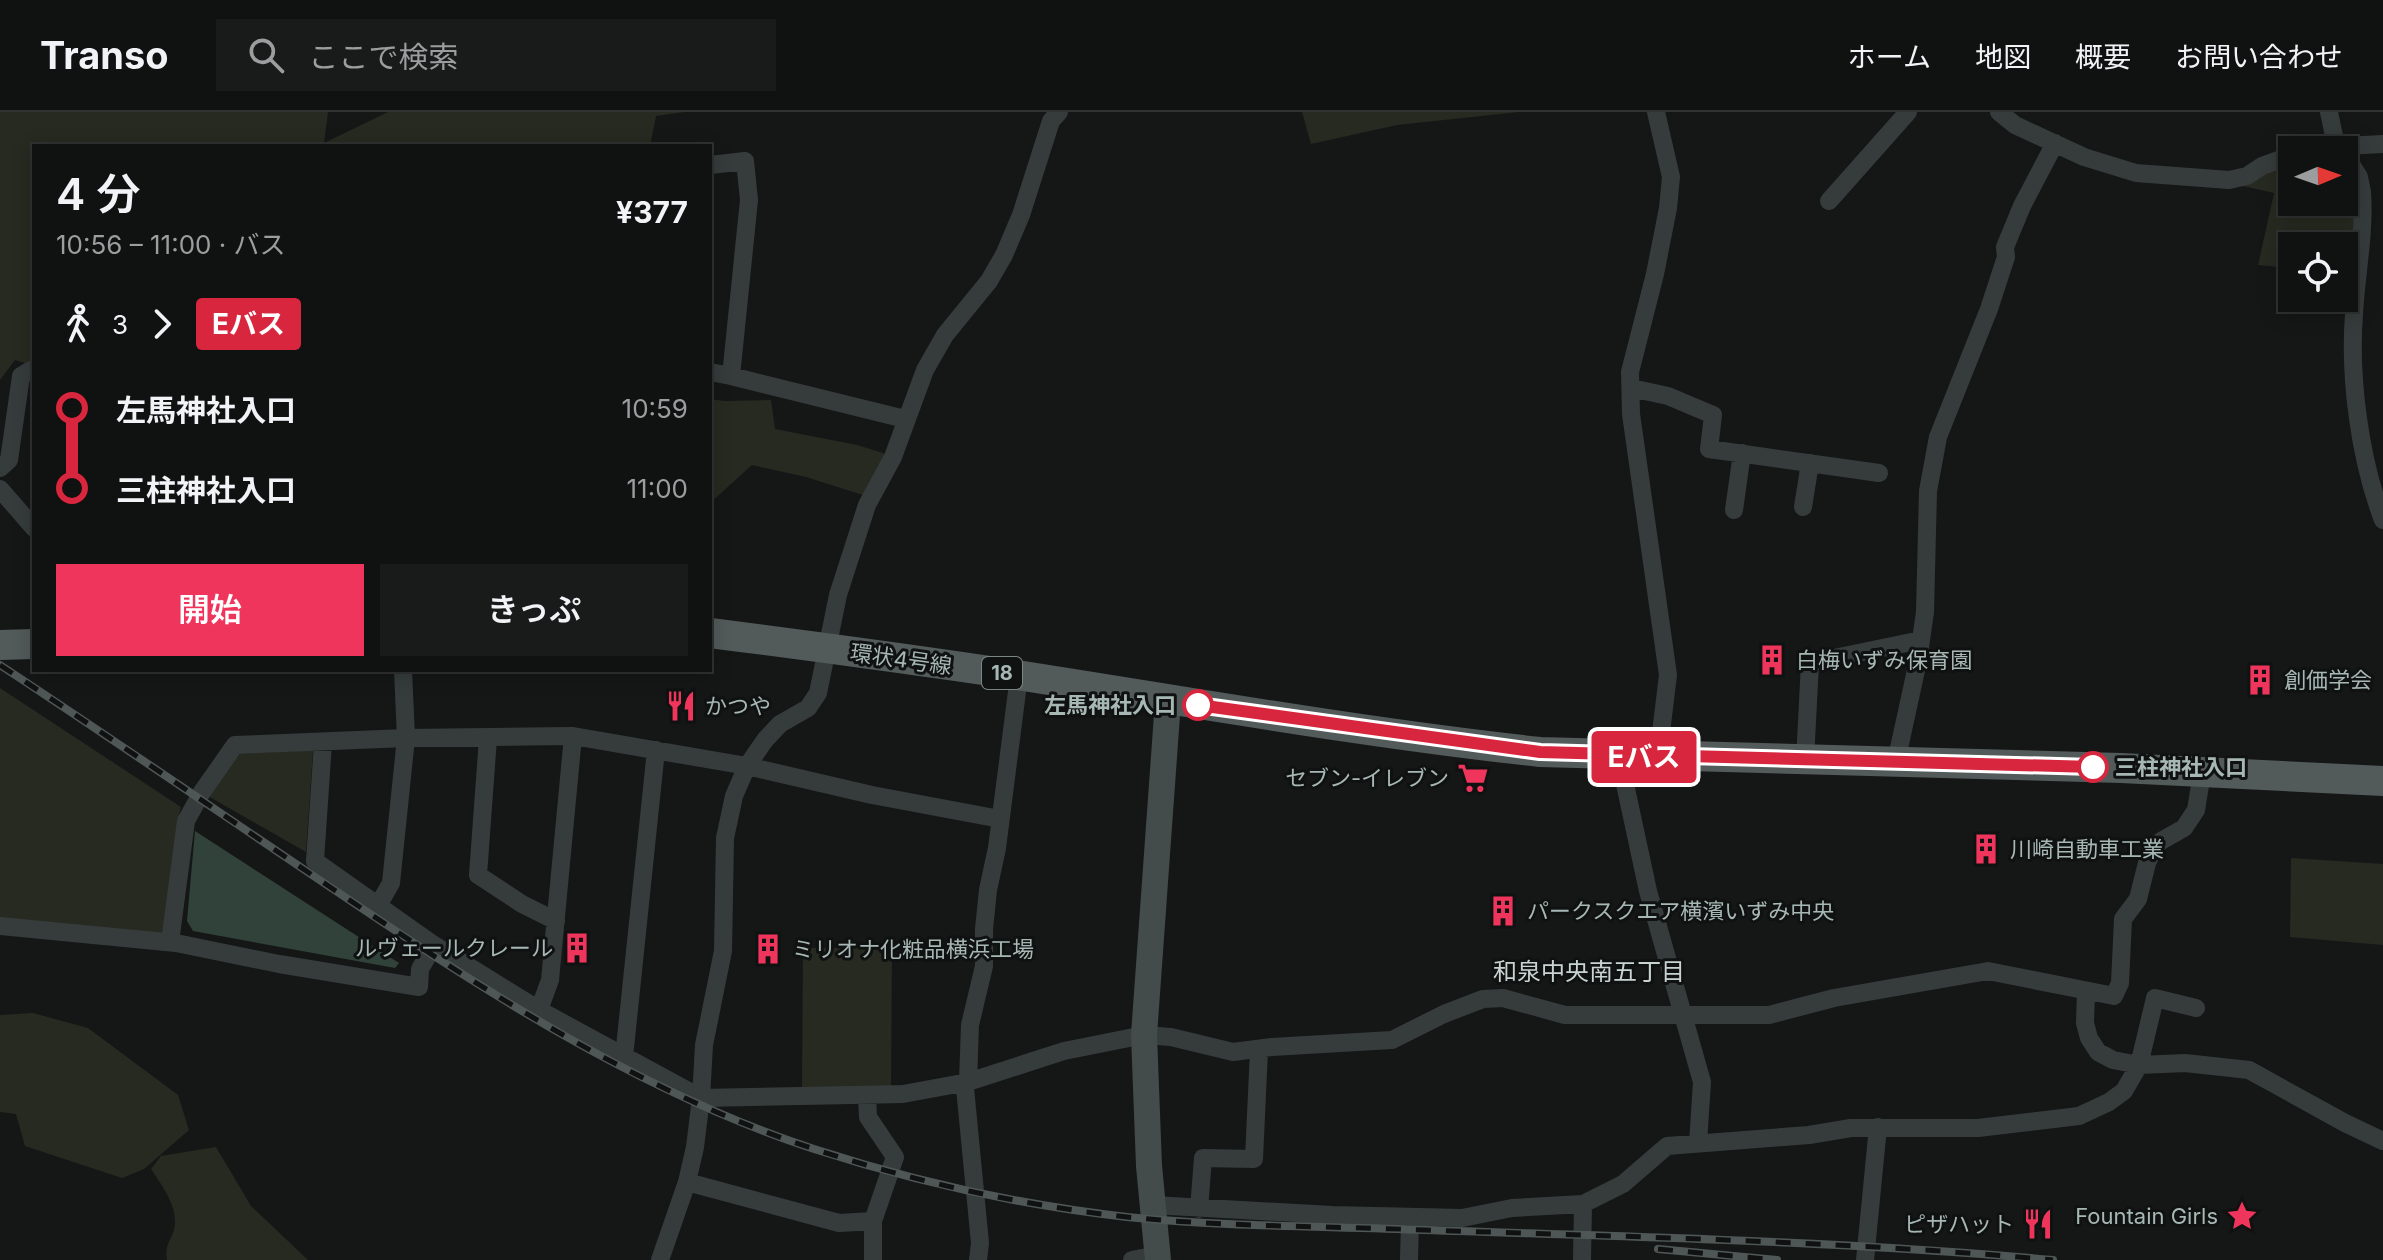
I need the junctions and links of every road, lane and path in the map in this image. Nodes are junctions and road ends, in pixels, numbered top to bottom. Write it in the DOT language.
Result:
graph roads {
  1 [pos="1059,112"];
  2 [pos="1656,112"];
  3 [pos="1908,112"];
  4 [pos="1999,112"];
  5 [pos="2329,112"];
  6 [pos="2334,136"];
  7 [pos="2055,143"];
  8 [pos="2383,144"];
  9 [pos="2358,148"];
  10 [pos="2278,160"];
  11 [pos="712,165"];
  12 [pos="2358,175"];
  13 [pos="1829,201"];
  14 [pos="32,370"];
  15 [pos="712,372"];
  16 [pos="731,376"];
  17 [pos="1631,388"];
  18 [pos="905,419"];
  19 [pos="1742,453"];
  20 [pos="1810,463"];
  21 [pos="0,468"];
  22 [pos="1879,473"];
  23 [pos="0,489"];
  24 [pos="1803,507"];
  25 [pos="1734,510"];
  26 [pos="2383,520"];
  27 [pos="32,526"];
  28 [pos="712,633"];
  29 [pos="1921,640"];
  30 [pos="32,644"];
  31 [pos="0,645"];
  32 [pos="829,648"];
  33 [pos="403,672"];
  34 [pos="1019,676"];
  35 [pos="1168,701"];
  36 [pos="573,736"];
  37 [pos="406,738"];
  38 [pos="488,738"];
  39 [pos="323,743"];
  40 [pos="656,750"];
  41 [pos="1619,756"];
  42 [pos="1658,757"];
  43 [pos="1805,760"];
  44 [pos="1896,762"];
  45 [pos="747,766"];
  46 [pos="2202,773"];
  47 [pos="2383,781"];
  48 [pos="1000,819"];
  49 [pos="379,904"];
  50 [pos="556,921"];
  51 [pos="0,926"];
  52 [pos="170,942"];
  53 [pos="434,945"];
  54 [pos="2086,991"];
  55 [pos="2196,1008"];
  56 [pos="539,1010"];
  57 [pos="1684,1014"];
  58 [pos="1144,1035"];
  59 [pos="1259,1050"];
  60 [pos="624,1057"];
  61 [pos="2139,1065"];
  62 [pos="968,1082"];
  63 [pos="867,1096"];
  64 [pos="701,1098"];
  65 [pos="1878,1127"];
  66 [pos="2383,1141"];
  67 [pos="1698,1143"];
  68 [pos="687,1182"];
  69 [pos="1583,1204"];
  70 [pos="1153,1205"];
  71 [pos="1199,1209"];
  72 [pos="1410,1219"];
  73 [pos="873,1221"];
  74 [pos="1149,1258"];
  75 [pos="660,1260"];
  76 [pos="873,1260"];
  77 [pos="978,1260"];
  78 [pos="1409,1260"];
  79 [pos="1582,1260"];
  80 [pos="1865,1260"];
  1 -- 18 [label="street"];
  2 -- 17 [label="street"];
  3 -- 13 [label="street"];
  4 -- 7 [label="street"];
  5 -- 6 [label="street"];
  7 -- 10 [label="street"];
  7 -- 29 [label="street"];
  8 -- 9 [label="street"];
  11 -- 16 [label="street"];
  12 -- 26 [label="street"];
  14 -- 21 [label="street"];
  15 -- 16 [label="street"];
  16 -- 18 [label="street"];
  17 -- 19 [label="street"];
  17 -- 42 [label="street"];
  18 -- 32 [label="street"];
  19 -- 20 [label="street"];
  19 -- 25 [label="street"];
  20 -- 22 [label="street"];
  20 -- 24 [label="street"];
  23 -- 27 [label="street"];
  28 -- 32 [label="main road, 環状4号線 / 18"];
  29 -- 43 [label="street"];
  29 -- 44 [label="street"];
  30 -- 31 [label="main road"];
  32 -- 34 [label="main road, 環状4号線 / 18"];
  32 -- 45 [label="street"];
  33 -- 37 [label="street"];
  34 -- 35 [label="main road, 環状4号線 / 18"];
  34 -- 48 [label="street"];
  35 -- 41 [label="main road, 環状4号線 / 18"];
  35 -- 58 [label="street"];
  36 -- 38 [label="street"];
  36 -- 40 [label="street"];
  36 -- 50 [label="street"];
  37 -- 38 [label="street"];
  37 -- 39 [label="street"];
  37 -- 49 [label="street"];
  38 -- 50 [label="street"];
  39 -- 49 [label="street"];
  39 -- 52 [label="street"];
  40 -- 45 [label="street"];
  40 -- 60 [label="street"];
  41 -- 42 [label="main road, 環状4号線 / 18"];
  41 -- 57 [label="street"];
  42 -- 43 [label="main road, 環状4号線 / 18"];
  43 -- 44 [label="main road, 環状4号線 / 18"];
  44 -- 46 [label="main road, 環状4号線 / 18"];
  45 -- 48 [label="street"];
  45 -- 64 [label="street"];
  46 -- 47 [label="main road, 環状4号線 / 18"];
  46 -- 54 [label="street"];
  48 -- 62 [label="street"];
  49 -- 53 [label="street"];
  50 -- 56 [label="street"];
  51 -- 52 [label="street"];
  52 -- 53 [label="street"];
  53 -- 56 [label="street"];
  54 -- 57 [label="street"];
  54 -- 61 [label="street"];
  55 -- 61 [label="street"];
  56 -- 60 [label="street"];
  57 -- 59 [label="street"];
  57 -- 67 [label="street"];
  58 -- 59 [label="street"];
  58 -- 62 [label="street"];
  58 -- 70 [label="street"];
  59 -- 71 [label="street"];
  60 -- 64 [label="street"];
  61 -- 65 [label="street"];
  61 -- 66 [label="street"];
  62 -- 63 [label="street"];
  62 -- 77 [label="street"];
  63 -- 64 [label="street"];
  63 -- 73 [label="street"];
  64 -- 68 [label="street"];
  65 -- 67 [label="street"];
  65 -- 80 [label="street"];
  67 -- 69 [label="street"];
  68 -- 73 [label="street"];
  68 -- 75 [label="street"];
  69 -- 72 [label="street"];
  69 -- 79 [label="street"];
  70 -- 71 [label="street"];
  70 -- 74 [label="street"];
  71 -- 72 [label="street"];
  72 -- 78 [label="street"];
  73 -- 76 [label="street"];
}
